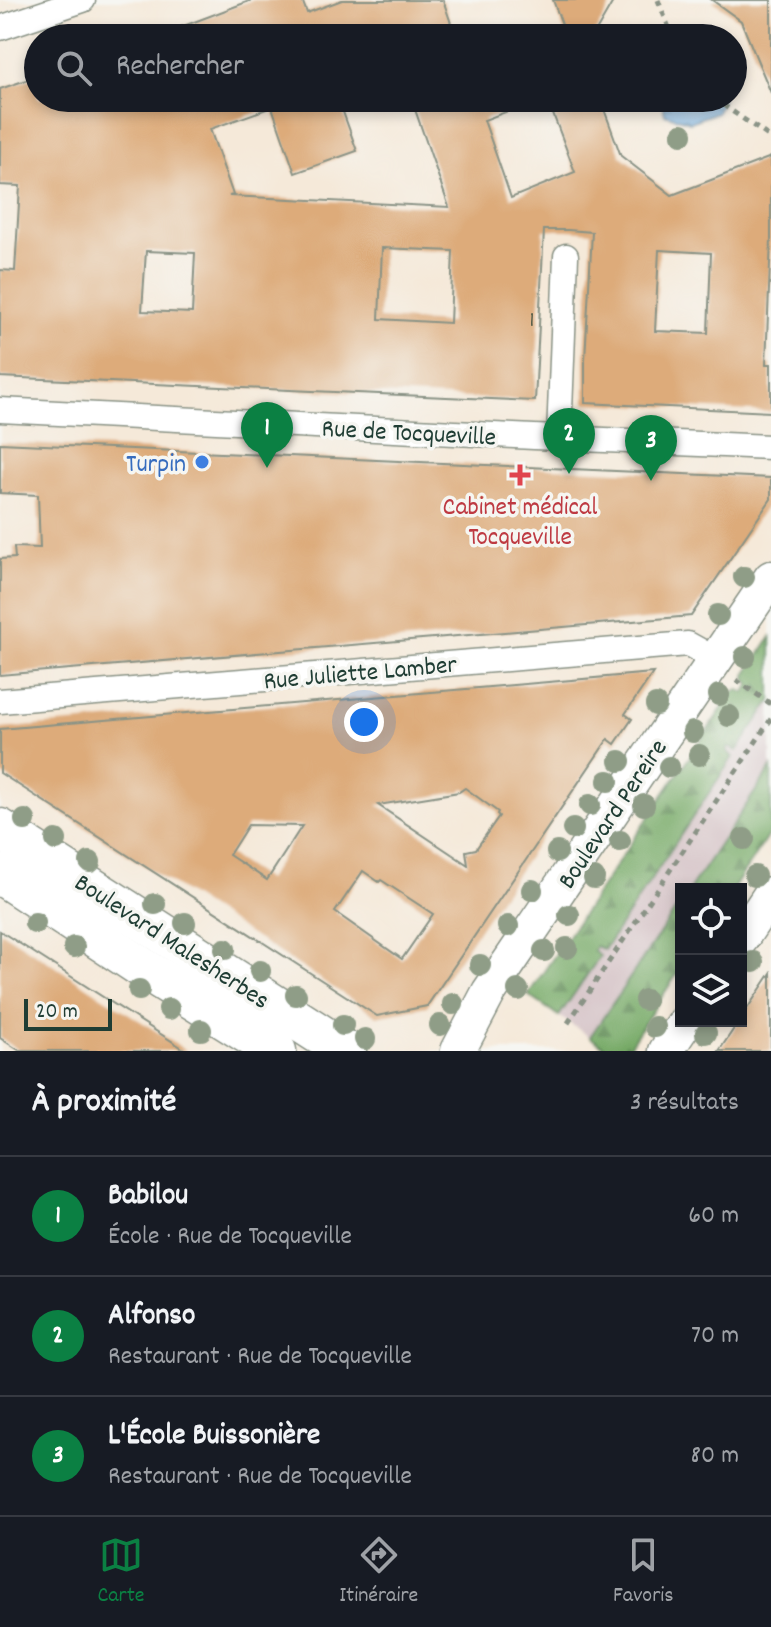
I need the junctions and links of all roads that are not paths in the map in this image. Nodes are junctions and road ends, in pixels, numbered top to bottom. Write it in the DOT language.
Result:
graph roads {
  1 [pos="83,0"];
  2 [pos="0,28"];
  3 [pos="566,256"];
  4 [pos="0,410"];
  5 [pos="559,437"];
  6 [pos="771,447"];
  7 [pos="771,578"];
  8 [pos="715,659"];
  9 [pos="0,701"];
  10 [pos="0,829"];
  11 [pos="0,874"];
  12 [pos="771,894"];
  13 [pos="747,930"];
  14 [pos="682,1027"];
  15 [pos="276,1051"];
  16 [pos="346,1051"];
  17 [pos="458,1051"];
  18 [pos="666,1051"];
  1 -- 2 [label="street"];
  3 -- 5 [label="street"];
  4 -- 5 [label="street, Rue de Tocqueville"];
  5 -- 6 [label="street, Rue de Tocqueville"];
  7 -- 8 [label="main road, Boulevard Pereire"];
  8 -- 9 [label="street, Rue Juliette Lamber"];
  8 -- 17 [label="main road, Boulevard Pereire"];
  10 -- 16 [label="main road, Boulevard Malesherbes"];
  11 -- 15 [label="main road, Boulevard Malesherbes"];
  12 -- 13 [label="main road"];
  14 -- 18 [label="main road"];
}
